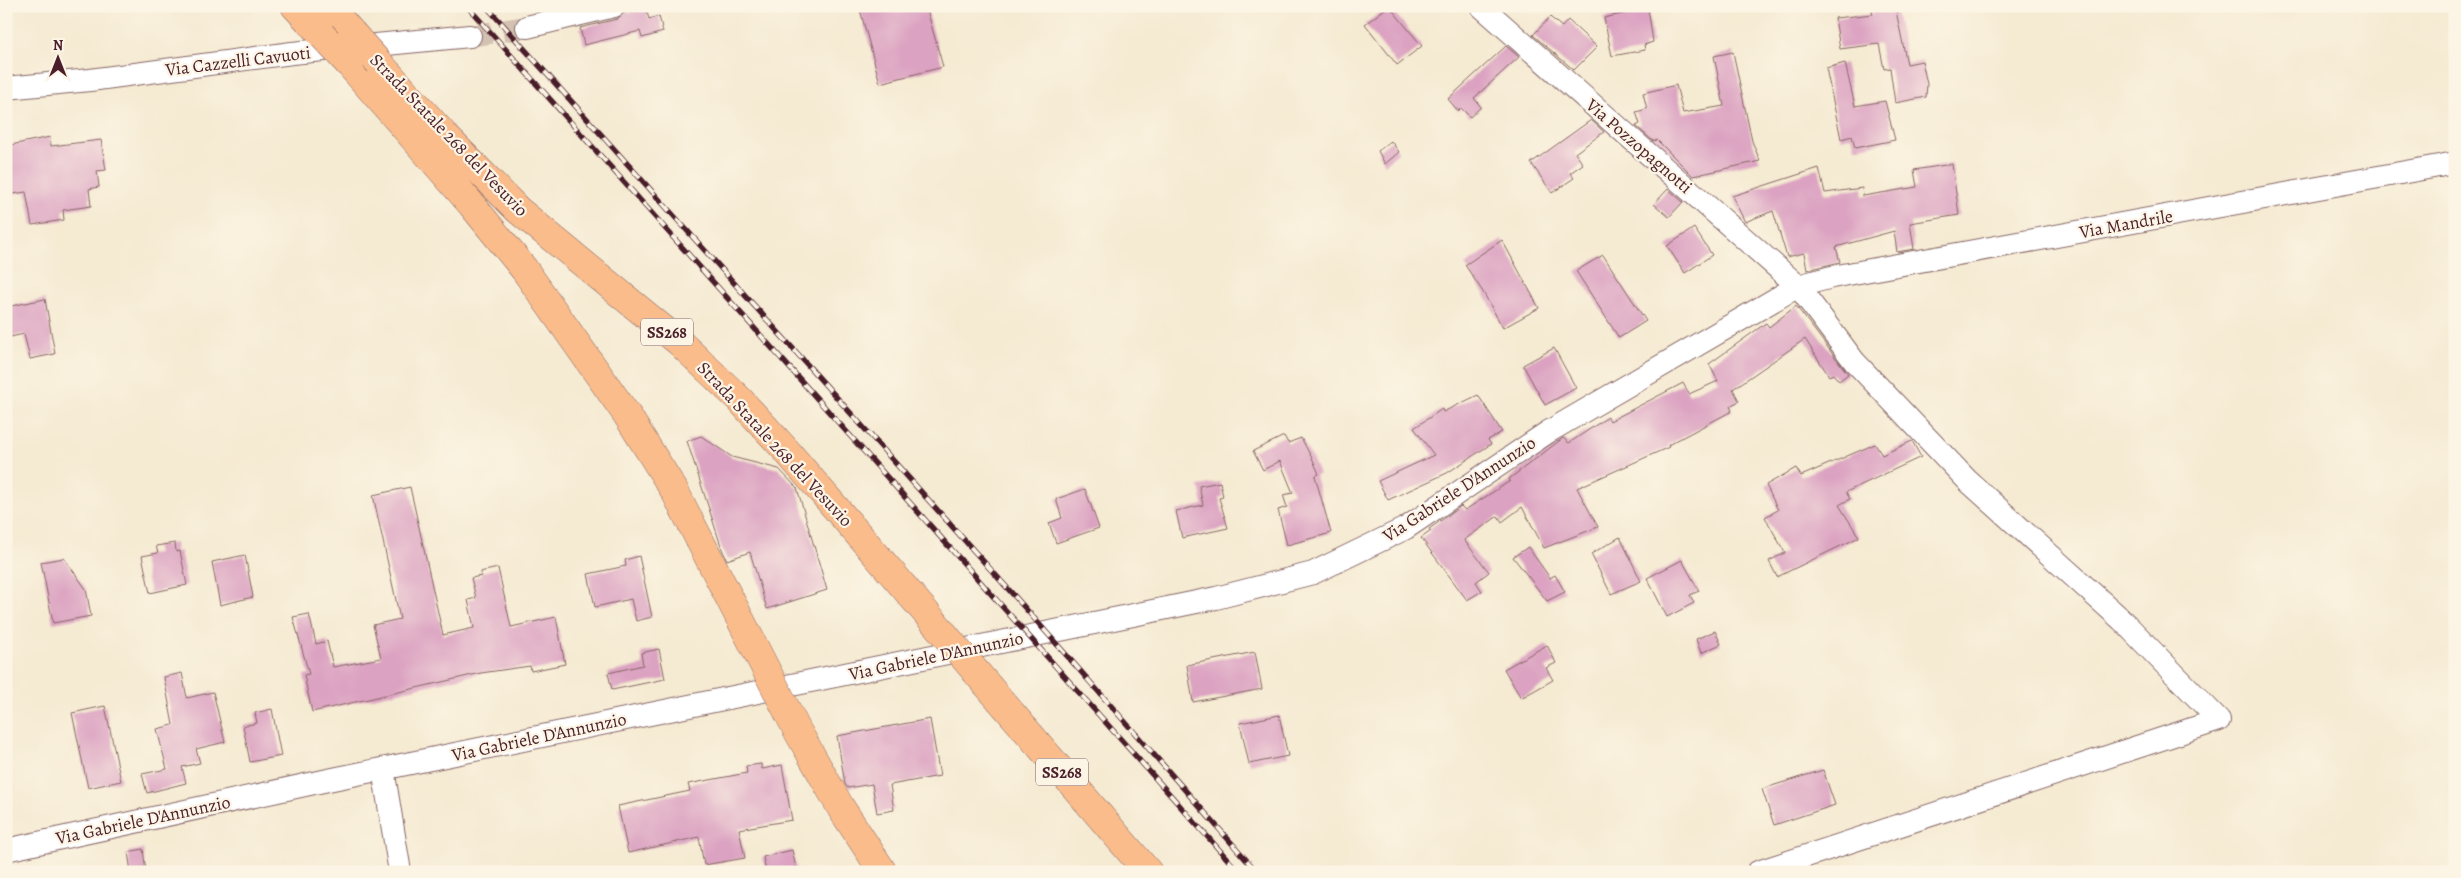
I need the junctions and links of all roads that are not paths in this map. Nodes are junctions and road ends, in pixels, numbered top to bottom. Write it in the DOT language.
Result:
graph roads {
  1 [pos="295,6"];
  2 [pos="328,6"];
  3 [pos="614,6"];
  4 [pos="1481,6"];
  5 [pos="559,13"];
  6 [pos="527,27"];
  7 [pos="470,36"];
  8 [pos="6,88"];
  9 [pos="2455,163"];
  10 [pos="1798,286"];
  11 [pos="383,769"];
  12 [pos="6,850"];
  13 [pos="400,872"];
  14 [pos="883,872"];
  15 [pos="1148,872"];
  16 [pos="1758,872"];
  1 -- 14 [label="highway, Strada Statale 268 del Vesuvio, bridge"];
  2 -- 15 [label="highway, Strada Statale 268 del Vesuvio / SS268, bridge"];
  3 -- 5 [label="street"];
  4 -- 10 [label="street, Via Pozzopagnotti"];
  5 -- 6 [label="street"];
  7 -- 8 [label="street, Via Cazzelli Cavuoti"];
  9 -- 10 [label="street, Via Mandrile"];
  10 -- 11 [label="street, Via Gabriele D'Annunzio"];
  10 -- 16 [label="street, Via Pozzopagnotti"];
  11 -- 12 [label="street, Via Gabriele D'Annunzio"];
  11 -- 13 [label="street"];
}
